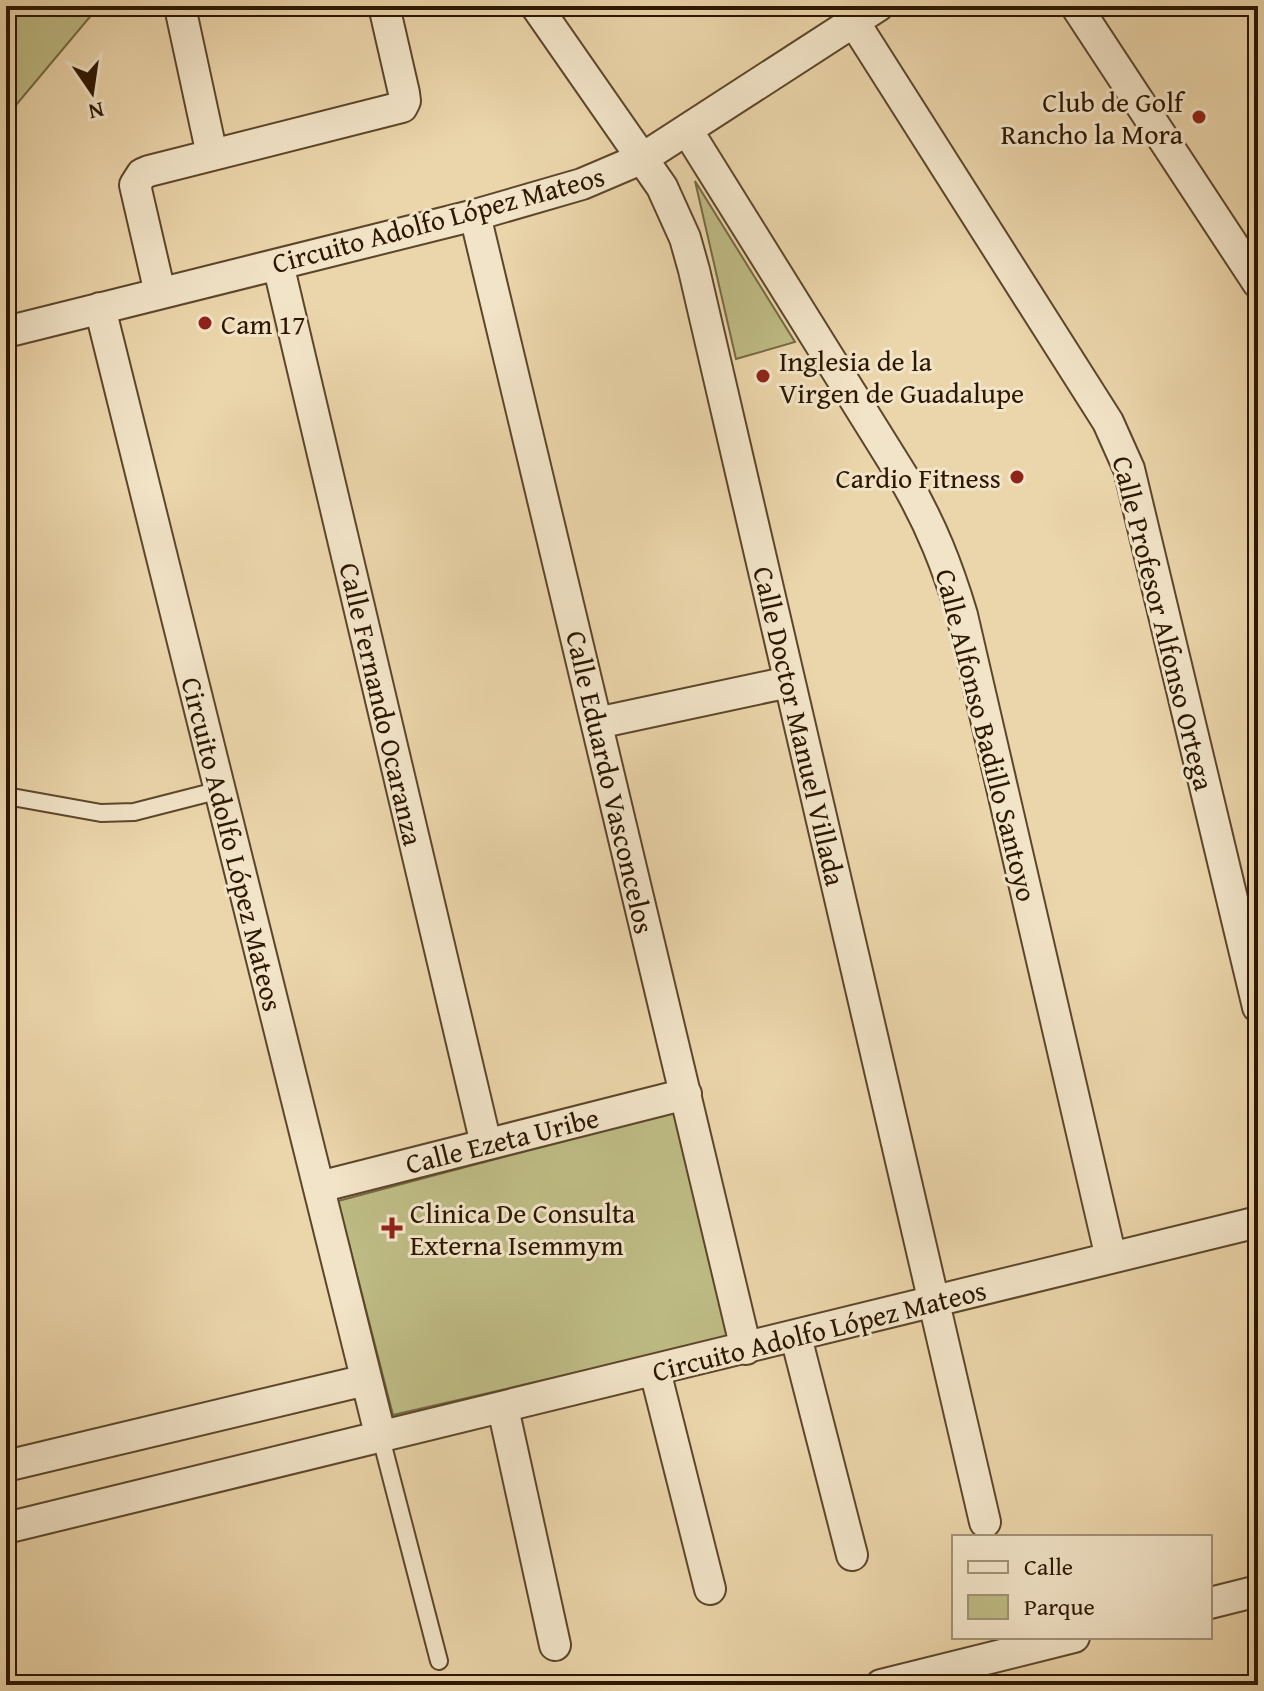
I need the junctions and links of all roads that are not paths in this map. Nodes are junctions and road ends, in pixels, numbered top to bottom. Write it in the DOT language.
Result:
graph roads {
  1 [pos="384,6"];
  2 [pos="536,6"];
  3 [pos="1076,6"];
  4 [pos="180,7"];
  5 [pos="866,14"];
  6 [pos="687,130"];
  7 [pos="212,155"];
  8 [pos="643,158"];
  9 [pos="475,215"];
  10 [pos="278,264"];
  11 [pos="1258,283"];
  12 [pos="160,293"];
  13 [pos="100,308"];
  14 [pos="6,332"];
  15 [pos="789,682"];
  16 [pos="597,723"];
  17 [pos="220,790"];
  18 [pos="12,797"];
  19 [pos="1258,1007"];
  20 [pos="686,1094"];
  21 [pos="486,1144"];
  22 [pos="319,1187"];
  23 [pos="1258,1222"];
  24 [pos="1111,1258"];
  25 [pos="935,1302"];
  26 [pos="796,1337"];
  27 [pos="746,1349"];
  28 [pos="655,1371"];
  29 [pos="366,1380"];
  30 [pos="503,1408"];
  31 [pos="381,1438"];
  32 [pos="6,1466"];
  33 [pos="985,1522"];
  34 [pos="6,1528"];
  35 [pos="852,1555"];
  36 [pos="710,1589"];
  37 [pos="1258,1591"];
  38 [pos="1212,1602"];
  39 [pos="1066,1639"];
  40 [pos="555,1645"];
  41 [pos="439,1661"];
  42 [pos="881,1685"];
  1 -- 7 [label="street"];
  2 -- 8 [label="street, Calle Doctor Manuel Villada"];
  3 -- 11 [label="street"];
  4 -- 7 [label="street"];
  5 -- 6 [label="street, Circuito Adolfo López Mateos"];
  5 -- 19 [label="street, Calle Profesor Alfonso Ortega"];
  6 -- 8 [label="street, Circuito Adolfo López Mateos"];
  6 -- 24 [label="street, Calle Alfonso Badillo Santoyo"];
  7 -- 12 [label="street"];
  8 -- 9 [label="street, Circuito Adolfo López Mateos"];
  8 -- 15 [label="street, Calle Doctor Manuel Villada"];
  9 -- 10 [label="street, Circuito Adolfo López Mateos"];
  9 -- 16 [label="street, Calle Eduardo Vasconcelos"];
  10 -- 12 [label="street, Circuito Adolfo López Mateos"];
  10 -- 21 [label="street, Calle Fernando Ocaranza"];
  12 -- 13 [label="street, Circuito Adolfo López Mateos"];
  13 -- 14 [label="street, Circuito Adolfo López Mateos"];
  13 -- 17 [label="street, Circuito Adolfo López Mateos"];
  15 -- 16 [label="street"];
  15 -- 25 [label="street, Calle Doctor Manuel Villada"];
  16 -- 20 [label="street, Calle Eduardo Vasconcelos"];
  17 -- 18 [label="lane"];
  17 -- 22 [label="street, Circuito Adolfo López Mateos"];
  20 -- 21 [label="street, Calle Ezeta Uribe"];
  20 -- 27 [label="street, Calle Eduardo Vasconcelos"];
  21 -- 22 [label="street, Calle Ezeta Uribe"];
  22 -- 29 [label="street, Circuito Adolfo López Mateos"];
  23 -- 24 [label="street, Circuito Adolfo López Mateos"];
  24 -- 25 [label="street, Circuito Adolfo López Mateos"];
  25 -- 26 [label="street, Circuito Adolfo López Mateos"];
  25 -- 33 [label="street, Calle Doctor Manuel Villada"];
  26 -- 27 [label="street, Circuito Adolfo López Mateos"];
  26 -- 35 [label="street"];
  27 -- 28 [label="street, Circuito Adolfo López Mateos"];
  28 -- 30 [label="street, Circuito Adolfo López Mateos"];
  28 -- 36 [label="street"];
  29 -- 31 [label="street, Circuito Adolfo López Mateos"];
  29 -- 32 [label="street"];
  30 -- 31 [label="street, Circuito Adolfo López Mateos"];
  30 -- 40 [label="street"];
  31 -- 34 [label="street, Circuito Adolfo López Mateos"];
  31 -- 41 [label="lane"];
  37 -- 38 [label="street"];
  39 -- 42 [label="street"];
}
